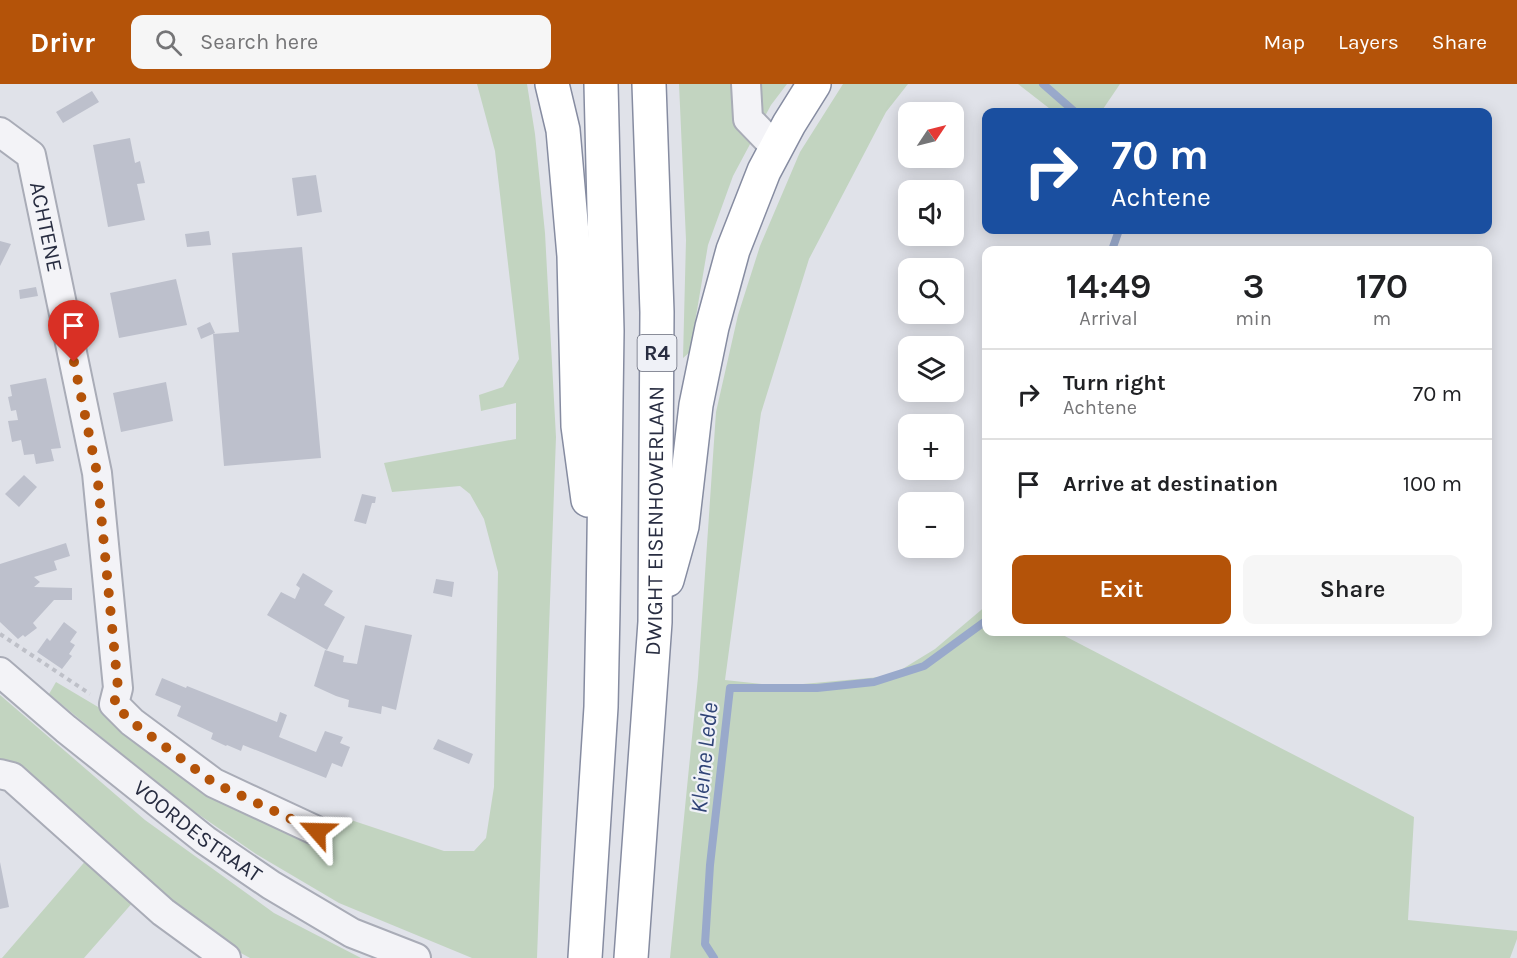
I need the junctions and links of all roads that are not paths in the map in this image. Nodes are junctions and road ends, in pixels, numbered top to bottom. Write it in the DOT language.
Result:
graph roads {
  1 [pos="552,84"];
  2 [pos="601,84"];
  3 [pos="649,84"];
  4 [pos="746,84"];
  5 [pos="814,84"];
  6 [pos="0,132"];
  7 [pos="776,148"];
  8 [pos="603,609"];
  9 [pos="655,622"];
  10 [pos="0,672"];
  11 [pos="0,774"];
  12 [pos="317,831"];
  13 [pos="226,958"];
  14 [pos="416,958"];
  15 [pos="585,958"];
  16 [pos="631,958"];
  1 -- 8 [label="highway"];
  2 -- 8 [label="highway, R4"];
  3 -- 9 [label="highway, DWIGHT EISENHOWERLAAN / R4"];
  4 -- 7 [label="street"];
  5 -- 7 [label="highway"];
  6 -- 12 [label="street, ACHTENE"];
  7 -- 9 [label="highway"];
  8 -- 15 [label="highway, R4"];
  9 -- 16 [label="highway, DWIGHT EISENHOWERLAAN / R4"];
  10 -- 14 [label="street, VOORDESTRAAT"];
  11 -- 13 [label="street"];
}
